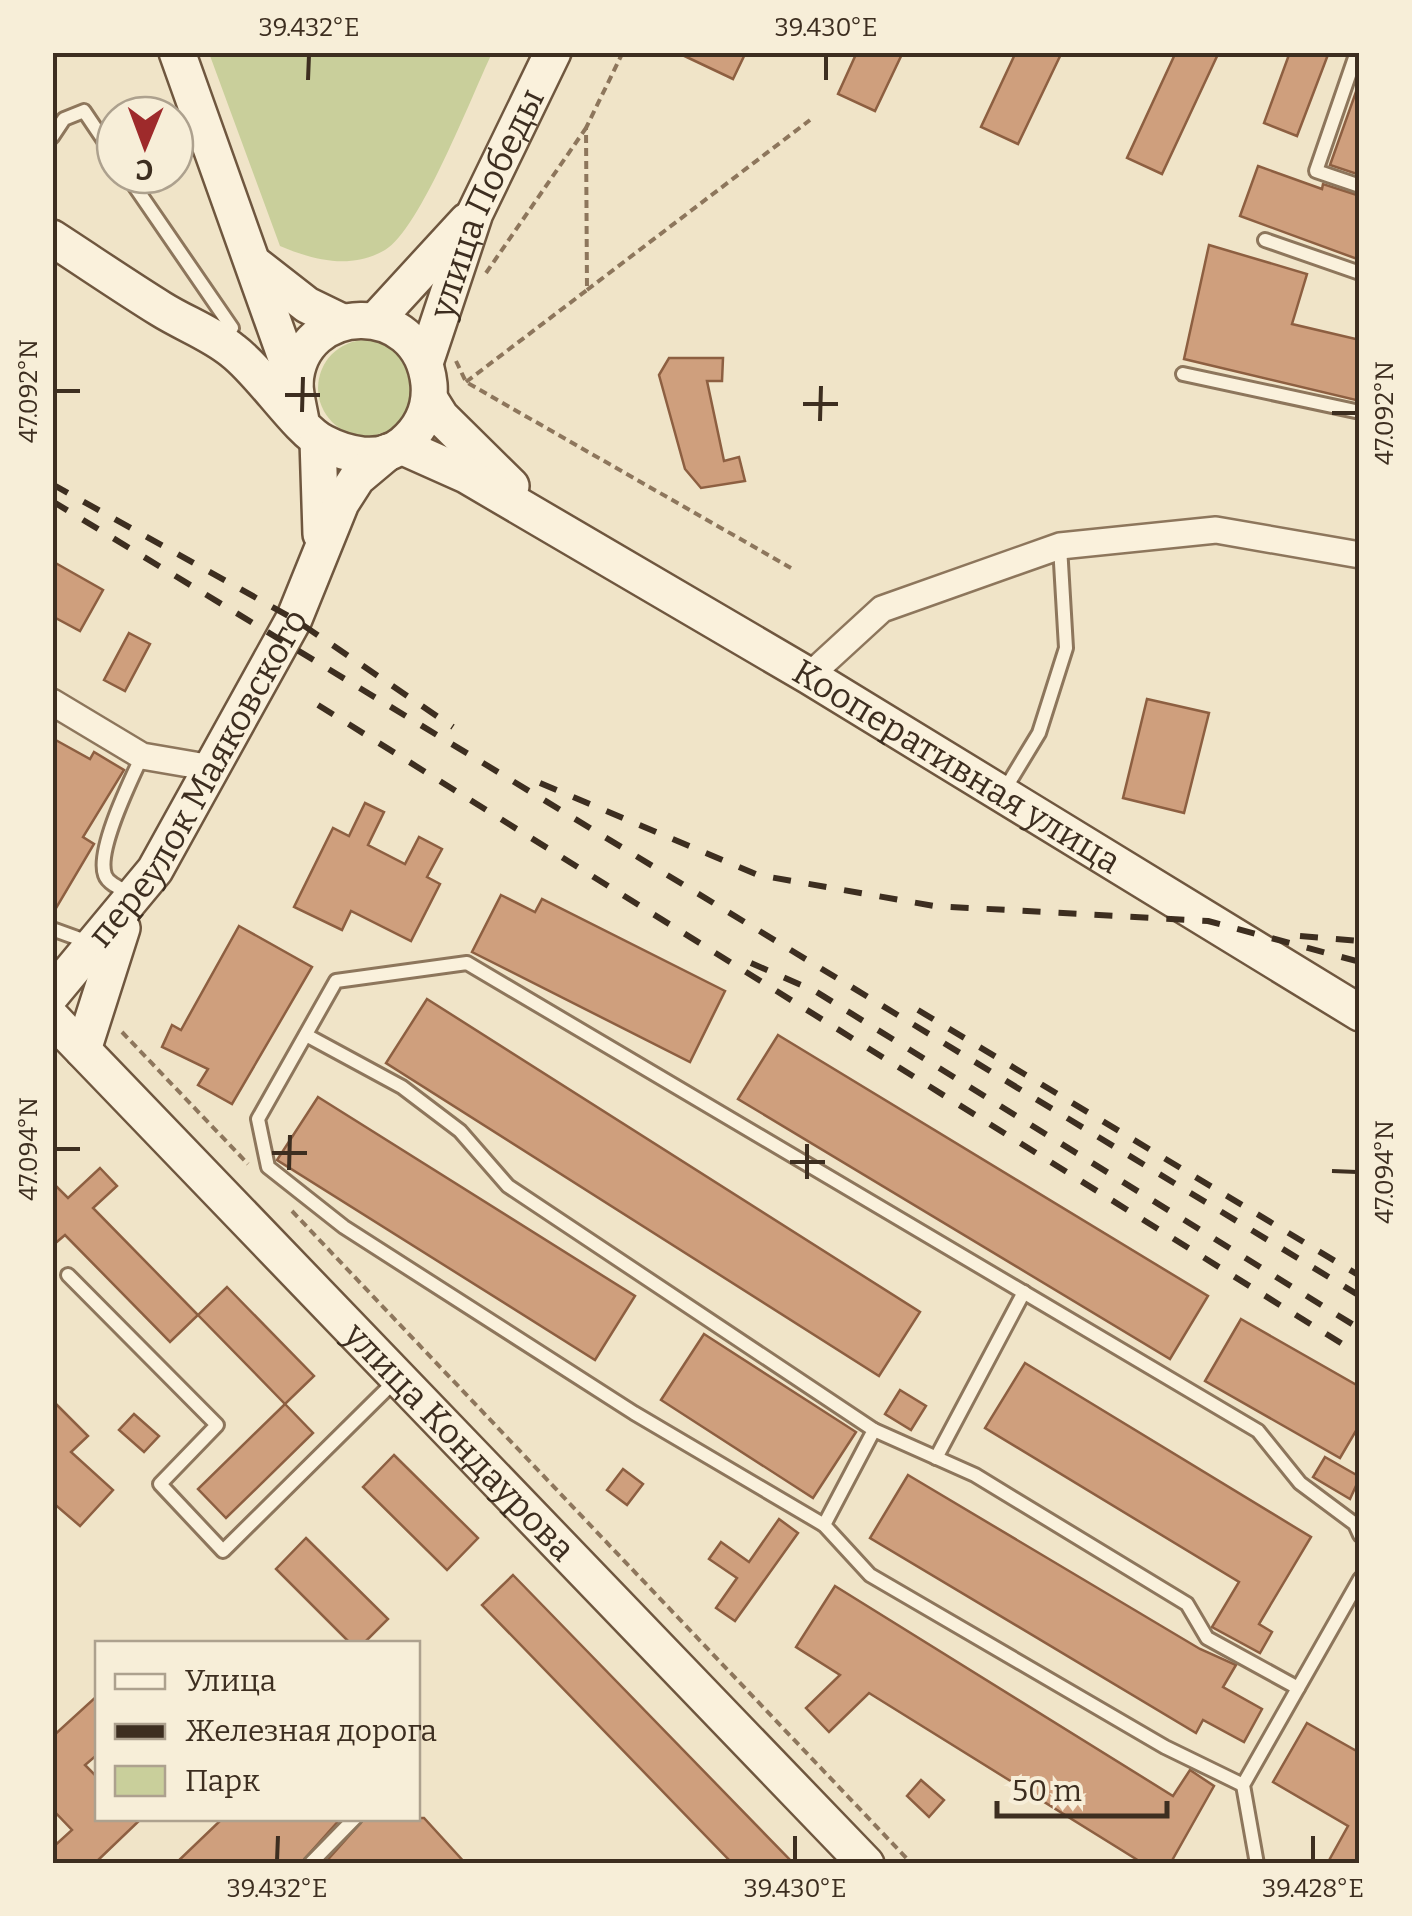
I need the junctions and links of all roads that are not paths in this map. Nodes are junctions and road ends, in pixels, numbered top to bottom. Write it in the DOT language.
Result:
graph roads {
  1 [pos="177,52"];
  2 [pos="553,52"];
  3 [pos="1358,52"];
  4 [pos="95,127"];
  5 [pos="52,136"];
  6 [pos="1360,186"];
  7 [pos="141,195"];
  8 [pos="475,213"];
  9 [pos="52,238"];
  10 [pos="1265,240"];
  11 [pos="256,265"];
  12 [pos="1360,272"];
  13 [pos="164,310"];
  14 [pos="346,326"];
  15 [pos="232,328"];
  16 [pos="281,333"];
  17 [pos="439,357"];
  18 [pos="1183,374"];
  19 [pos="296,384"];
  20 [pos="430,400"];
  21 [pos="1360,412"];
  22 [pos="310,431"];
  23 [pos="395,449"];
  24 [pos="552,524"];
  25 [pos="1060,546"];
  26 [pos="321,547"];
  27 [pos="1360,555"];
  28 [pos="809,676"];
  29 [pos="52,702"];
  30 [pos="142,756"];
  31 [pos="212,768"];
  32 [pos="1000,796"];
  33 [pos="133,900"];
  34 [pos="52,929"];
  35 [pos="95,945"];
  36 [pos="52,994"];
  37 [pos="1360,1012"];
  38 [pos="52,1018"];
  39 [pos="306,1035"];
  40 [pos="83,1050"];
  41 [pos="68,1275"];
  42 [pos="1024,1292"];
  43 [pos="398,1378"];
  44 [pos="874,1430"];
  45 [pos="936,1458"];
  46 [pos="824,1526"];
  47 [pos="1360,1535"];
  48 [pos="1360,1579"];
  49 [pos="1298,1688"];
  50 [pos="1243,1785"];
  51 [pos="352,1821"];
  52 [pos="310,1864"];
  53 [pos="866,1864"];
  54 [pos="1258,1864"];
  1 -- 11 [label="main road"];
  2 -- 8 [label="main road, улица Победы"];
  3 -- 6 [label="lane"];
  4 -- 5 [label="lane"];
  7 -- 15 [label="lane"];
  8 -- 14 [label="main road"];
  8 -- 17 [label="main road, улица Победы"];
  9 -- 13 [label="main road"];
  10 -- 12 [label="lane"];
  11 -- 14 [label="main road"];
  11 -- 16 [label="main road"];
  13 -- 15 [label="main road"];
  13 -- 22 [label="main road"];
  14 -- 16 [label="main road"];
  14 -- 17 [label="main road"];
  14 -- 19 [label="main road"];
  15 -- 16 [label="main road"];
  16 -- 19 [label="main road"];
  17 -- 20 [label="main road"];
  18 -- 21 [label="lane"];
  19 -- 22 [label="main road"];
  20 -- 23 [label="main road"];
  20 -- 24 [label="main road, Кооперативная улица"];
  22 -- 23 [label="main road"];
  22 -- 26 [label="main road"];
  23 -- 24 [label="main road, Кооперативная улица"];
  23 -- 26 [label="main road, переулок Маяковского"];
  24 -- 28 [label="main road, Кооперативная улица"];
  25 -- 27 [label="street"];
  25 -- 28 [label="street"];
  25 -- 32 [label="lane"];
  26 -- 31 [label="main road, переулок Маяковского"];
  28 -- 32 [label="main road, Кооперативная улица"];
  29 -- 30 [label="street"];
  30 -- 31 [label="street"];
  30 -- 33 [label="lane"];
  31 -- 33 [label="main road, переулок Маяковского"];
  32 -- 37 [label="main road, Кооперативная улица"];
  33 -- 35 [label="main road, переулок Маяковского"];
  33 -- 40 [label="main road"];
  34 -- 35 [label="lane"];
  35 -- 36 [label="main road, переулок Маяковского"];
  38 -- 40 [label="main road, улица Кондаурова"];
  39 -- 42 [label="lane"];
  39 -- 44 [label="lane"];
  39 -- 46 [label="lane"];
  40 -- 43 [label="main road, улица Кондаурова"];
  41 -- 43 [label="lane"];
  42 -- 45 [label="lane"];
  42 -- 47 [label="lane"];
  43 -- 53 [label="main road, улица Кондаурова"];
  44 -- 45 [label="lane"];
  44 -- 46 [label="lane"];
  45 -- 49 [label="lane"];
  46 -- 50 [label="lane"];
  48 -- 49 [label="lane"];
  49 -- 50 [label="lane"];
  50 -- 54 [label="lane"];
  51 -- 52 [label="lane"];
}
